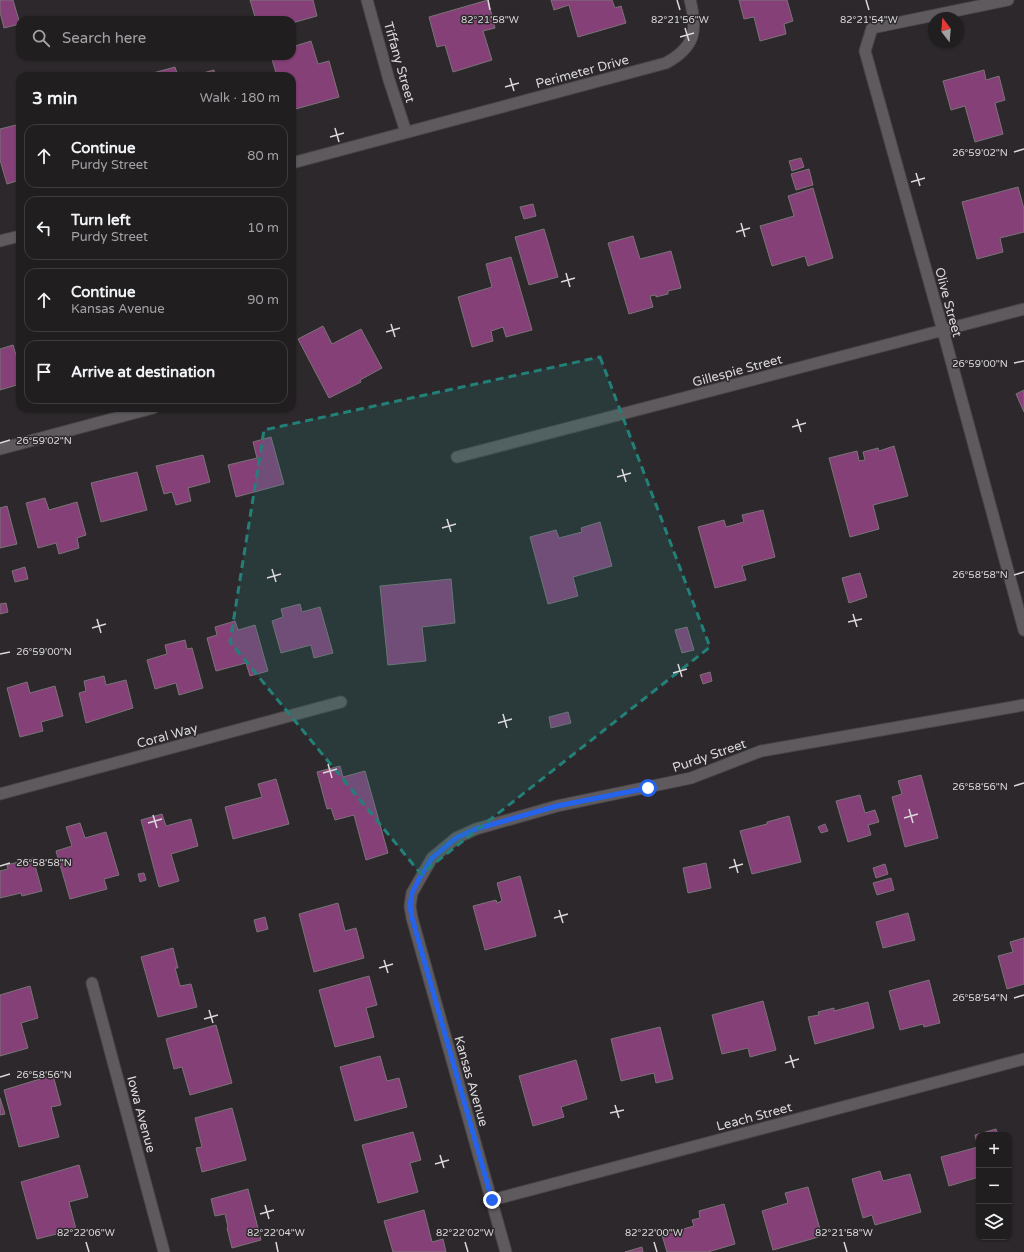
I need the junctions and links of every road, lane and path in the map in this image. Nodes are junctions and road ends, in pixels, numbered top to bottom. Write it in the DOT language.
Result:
graph roads {
  1 [pos="367,0"];
  2 [pos="690,0"];
  3 [pos="1008,0"];
  4 [pos="406,132"];
  5 [pos="296,162"];
  6 [pos="16,237"];
  7 [pos="0,241"];
  8 [pos="1024,309"];
  9 [pos="943,331"];
  10 [pos="137,412"];
  11 [pos="0,449"];
  12 [pos="457,457"];
  13 [pos="1024,630"];
  14 [pos="341,702"];
  15 [pos="1024,705"];
  16 [pos="0,794"];
  17 [pos="412,918"];
  18 [pos="92,984"];
  19 [pos="1024,1059"];
  20 [pos="492,1200"];
  21 [pos="164,1252"];
  22 [pos="506,1252"];
  1 -- 4 [label="street, Tiffany Street"];
  2 -- 4 [label="street, Perimeter Drive"];
  3 -- 9 [label="street, Olive Street"];
  4 -- 5 [label="street, Perimeter Drive"];
  6 -- 7 [label="street"];
  8 -- 9 [label="street, Gillespie Street"];
  9 -- 12 [label="street, Gillespie Street"];
  9 -- 13 [label="street, Olive Street"];
  10 -- 11 [label="street"];
  14 -- 16 [label="street, Coral Way"];
  15 -- 17 [label="street, Purdy Street"];
  17 -- 20 [label="street, Kansas Avenue"];
  18 -- 21 [label="street, Iowa Avenue"];
  19 -- 20 [label="street, Leach Street"];
  20 -- 22 [label="street, Kansas Avenue"];
}
